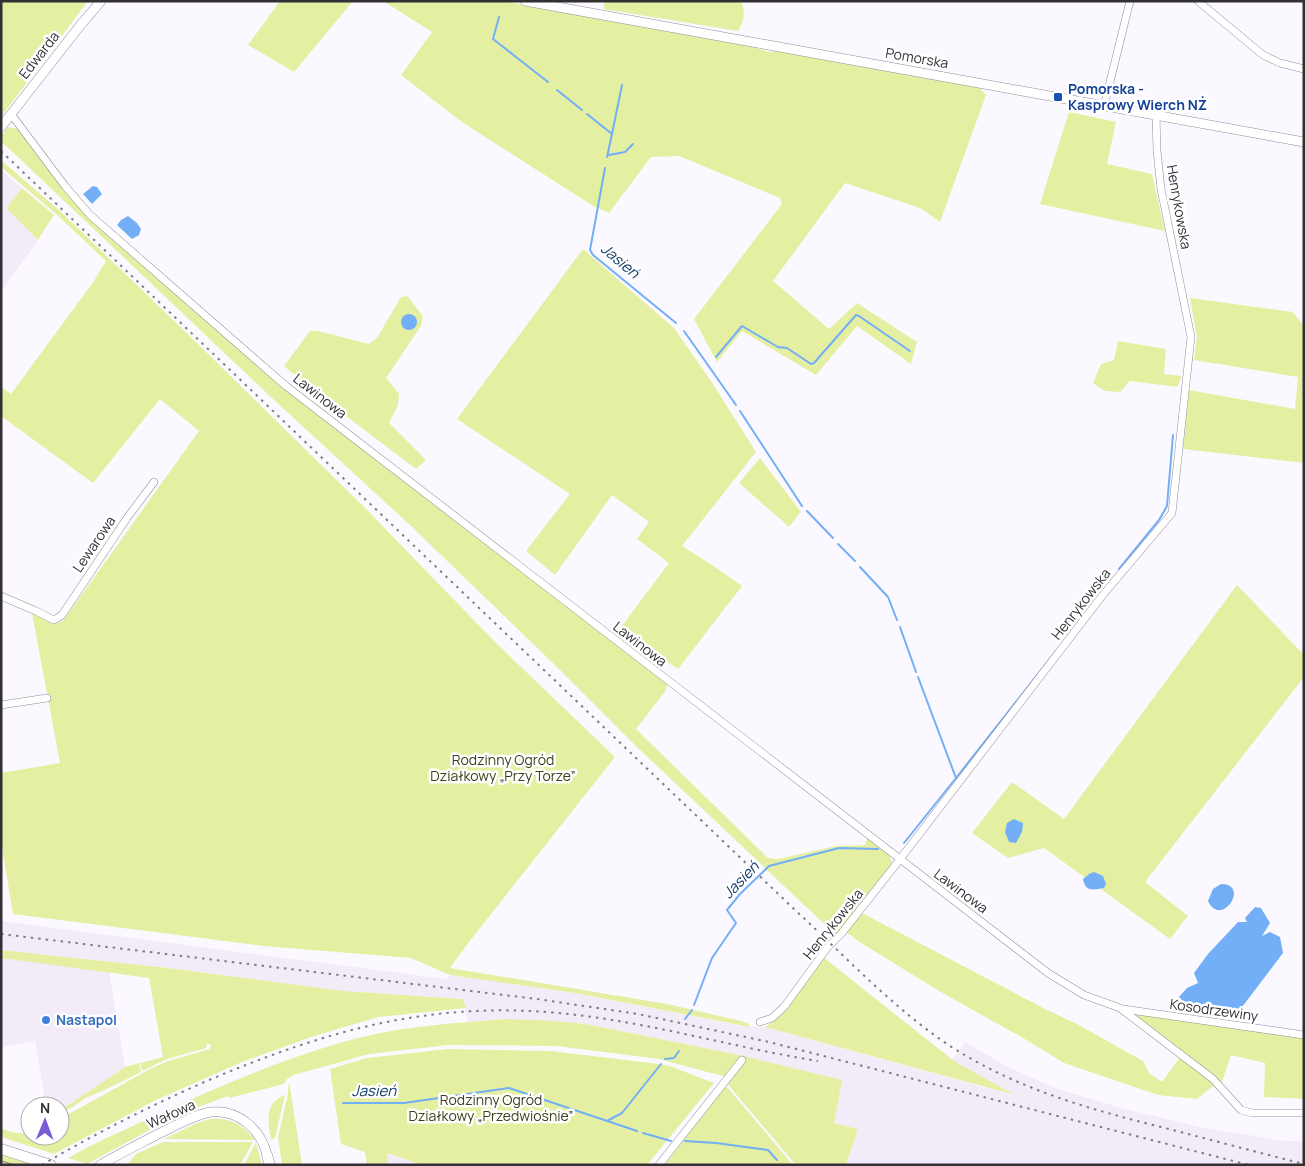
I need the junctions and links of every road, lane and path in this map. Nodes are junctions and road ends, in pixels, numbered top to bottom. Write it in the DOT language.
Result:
graph roads {
  1 [pos="101,1"];
  2 [pos="525,1"];
  3 [pos="1130,1"];
  4 [pos="1198,1"];
  5 [pos="1304,69"];
  6 [pos="1104,106"];
  7 [pos="11,114"];
  8 [pos="1156,115"];
  9 [pos="1,127"];
  10 [pos="1304,142"];
  11 [pos="154,482"];
  12 [pos="3,599"];
  13 [pos="47,698"];
  14 [pos="2,704"];
  15 [pos="900,859"];
  16 [pos="1120,1008"];
  17 [pos="760,1022"];
  18 [pos="1304,1035"];
  19 [pos="742,1060"];
  20 [pos="1304,1113"];
  21 [pos="1,1149"];
  22 [pos="268,1161"];
  23 [pos="51,1165"];
  24 [pos="100,1165"];
  25 [pos="659,1165"];
  1 -- 7 [label="street, Edwarda"];
  2 -- 6 [label="street, Pomorska"];
  3 -- 6 [label="street"];
  4 -- 5 [label="street"];
  6 -- 8 [label="street, Pomorska"];
  7 -- 9 [label="street, Edwarda"];
  7 -- 15 [label="street, Lawinowa"];
  8 -- 10 [label="street, Pomorska"];
  8 -- 15 [label="street, Henrykowska"];
  11 -- 12 [label="street, Lewarowa"];
  13 -- 14 [label="street"];
  15 -- 16 [label="street, Lawinowa"];
  15 -- 17 [label="street, Henrykowska"];
  16 -- 18 [label="street, Kosodrzewiny"];
  16 -- 20 [label="street, Lawinowa"];
  19 -- 25 [label="street"];
  21 -- 23 [label="main road"];
  22 -- 24 [label="street, Wałowa"];
}
